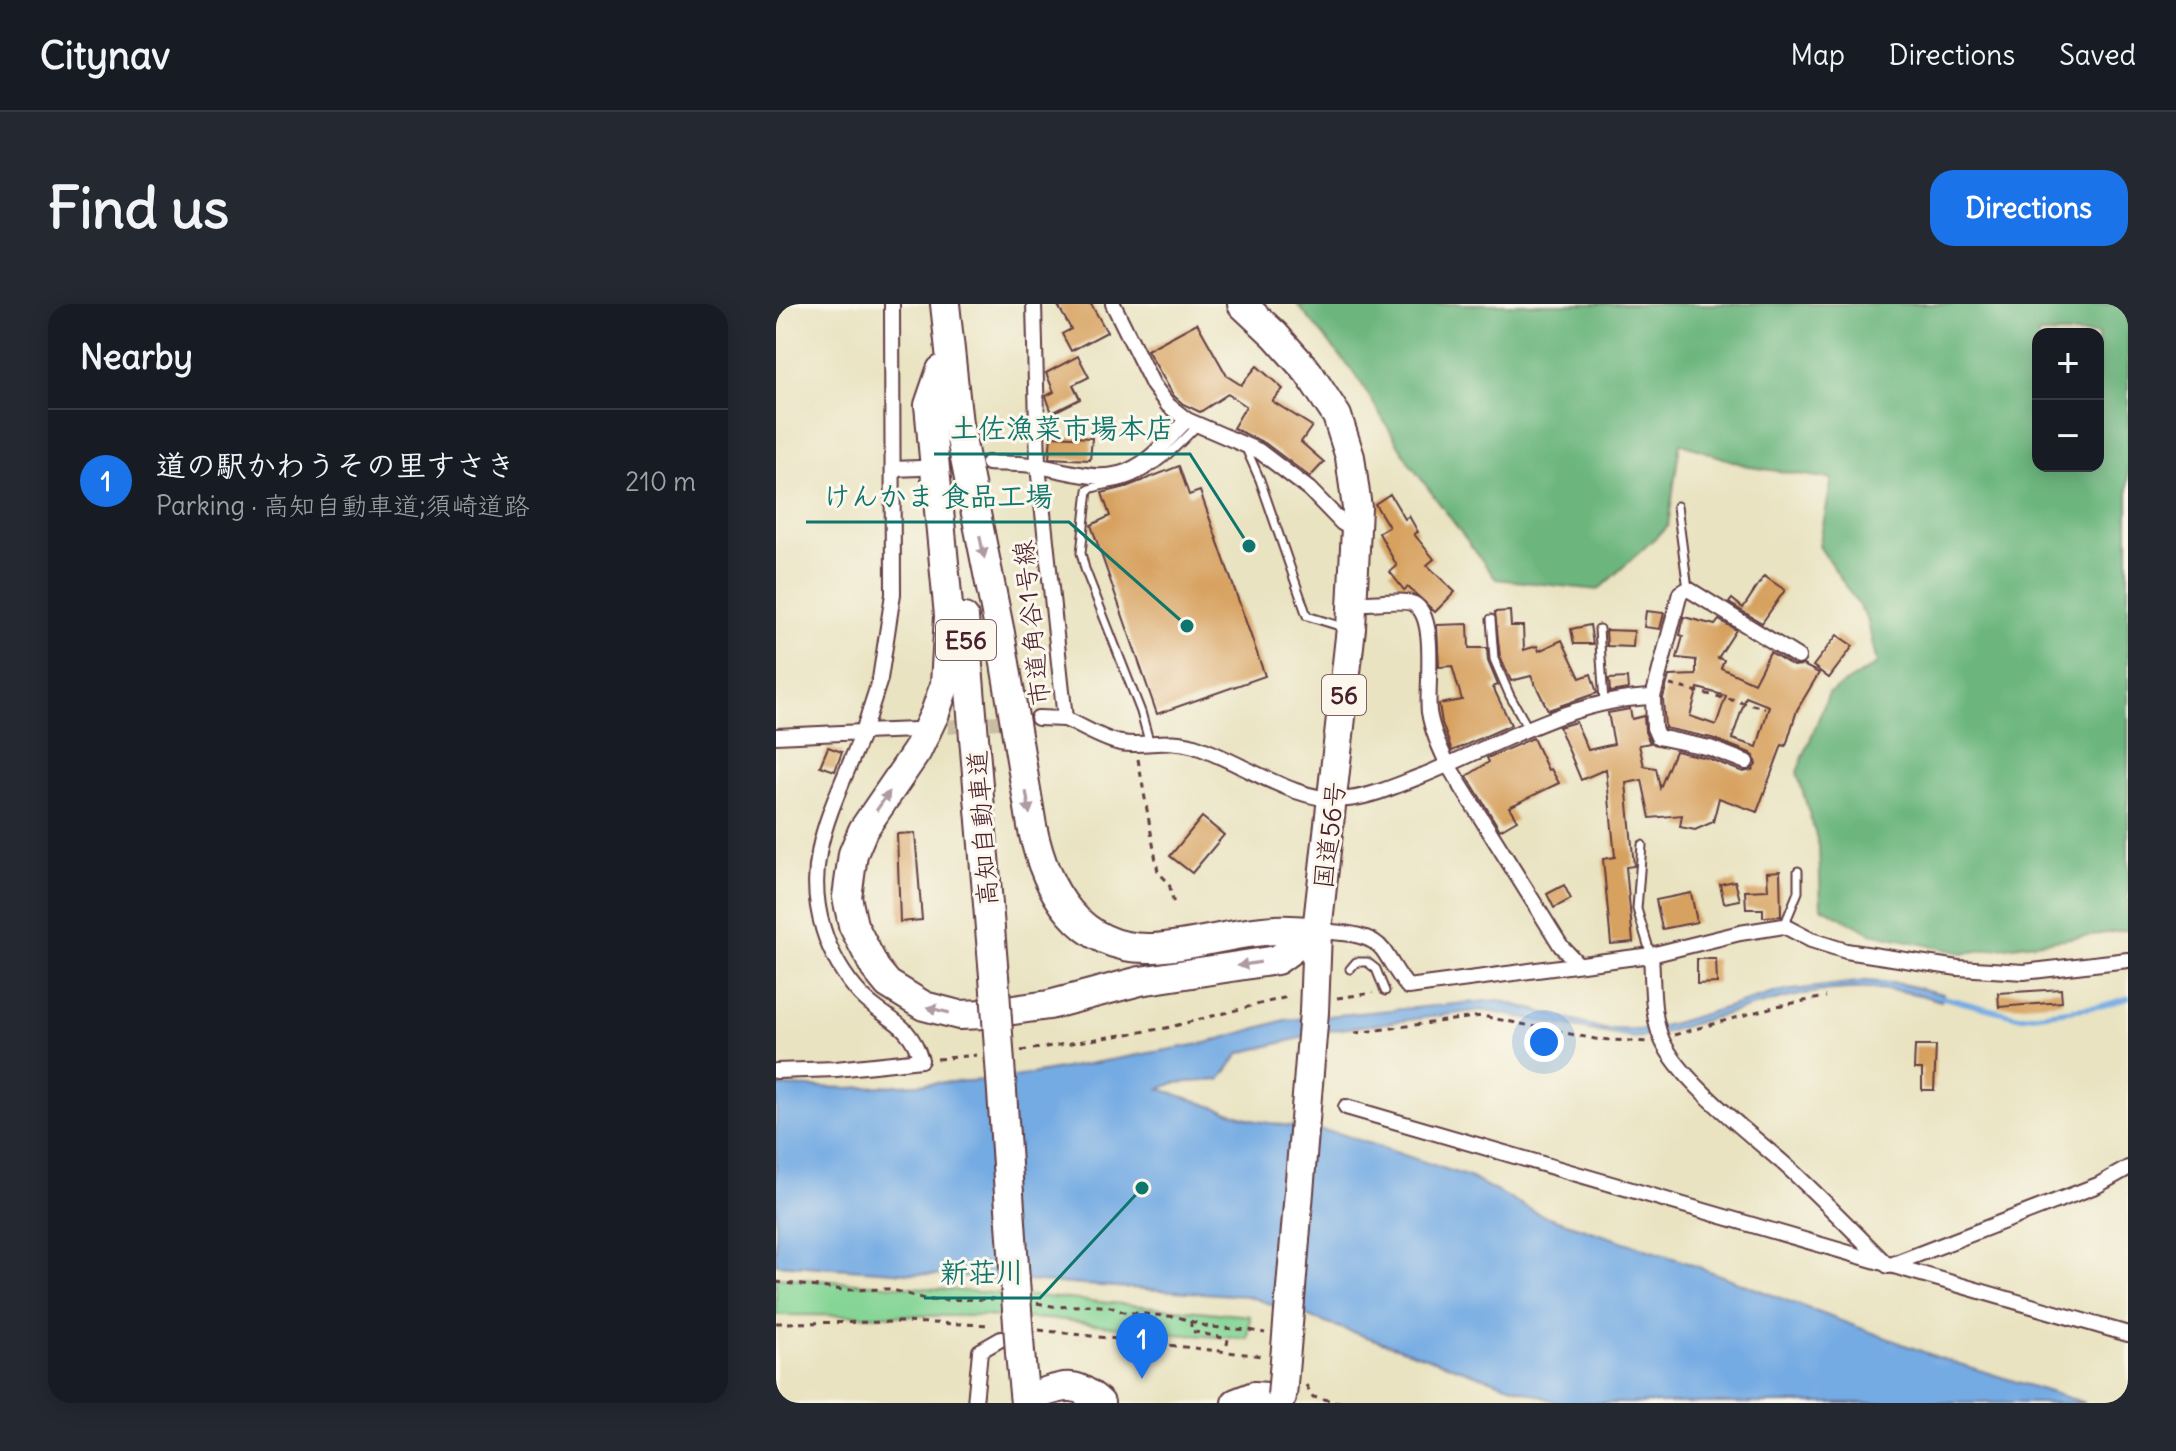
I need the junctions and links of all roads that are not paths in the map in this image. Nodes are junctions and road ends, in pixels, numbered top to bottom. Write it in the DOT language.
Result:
graph roads {
  1 [pos="892,304"];
  2 [pos="937,304"];
  3 [pos="945,304"];
  4 [pos="1034,304"];
  5 [pos="1113,304"];
  6 [pos="1242,304"];
  7 [pos="941,370"];
  8 [pos="1193,422"];
  9 [pos="1244,444"];
  10 [pos="988,463"];
  11 [pos="1038,466"];
  12 [pos="920,468"];
  13 [pos="893,469"];
  14 [pos="1677,506"];
  15 [pos="1357,532"];
  16 [pos="1688,589"];
  17 [pos="1352,615"];
  18 [pos="1491,619"];
  19 [pos="1599,629"];
  20 [pos="1798,657"];
  21 [pos="1653,697"];
  22 [pos="1604,702"];
  23 [pos="1038,718"];
  24 [pos="1065,719"];
  25 [pos="1528,728"];
  26 [pos="916,730"];
  27 [pos="863,732"];
  28 [pos="776,736"];
  29 [pos="1142,742"];
  30 [pos="1746,762"];
  31 [pos="1448,765"];
  32 [pos="1333,799"];
  33 [pos="1642,845"];
  34 [pos="1798,871"];
  35 [pos="1784,926"];
  36 [pos="1317,931"];
  37 [pos="1651,955"];
  38 [pos="2128,960"];
  39 [pos="1577,963"];
  40 [pos="1350,969"];
  41 [pos="1385,991"];
  42 [pos="776,1071"];
  43 [pos="1346,1107"];
  44 [pos="2128,1168"];
  45 [pos="1888,1266"];
  46 [pos="2128,1334"];
  47 [pos="1019,1341"];
  48 [pos="1033,1398"];
  49 [pos="1281,1399"];
  50 [pos="975,1403"];
  51 [pos="1100,1403"];
  52 [pos="1236,1403"];
  1 -- 13 [label="street"];
  2 -- 7 [label="highway, 高知自動車道 / E56"];
  3 -- 36 [label="highway, one-way"];
  4 -- 11 [label="street, 市道角谷1号線"];
  5 -- 8 [label="street"];
  6 -- 15 [label="highway, 国道56号 / 56"];
  36 -- 7 [label="highway, one-way"];
  7 -- 47 [label="highway, 高知自動車道 / E56, bridge"];
  8 -- 9 [label="street"];
  8 -- 11 [label="street"];
  8 -- 29 [label="lane"];
  9 -- 15 [label="street"];
  9 -- 17 [label="lane"];
  10 -- 11 [label="street"];
  11 -- 24 [label="street, 市道角谷1号線"];
  12 -- 13 [label="street"];
  13 -- 27 [label="street"];
  14 -- 16 [label="lane"];
  15 -- 17 [label="highway, 国道56号 / 56"];
  16 -- 20 [label="street"];
  16 -- 21 [label="street"];
  17 -- 31 [label="street"];
  17 -- 32 [label="highway, 国道56号 / 56"];
  18 -- 25 [label="lane"];
  19 -- 22 [label="lane"];
  21 -- 22 [label="street"];
  21 -- 30 [label="street"];
  22 -- 25 [label="street"];
  23 -- 24 [label="street, 市道角谷1号線"];
  24 -- 29 [label="street"];
  25 -- 31 [label="street"];
  26 -- 27 [label="street"];
  27 -- 28 [label="street"];
  27 -- 42 [label="street"];
  29 -- 32 [label="street"];
  31 -- 32 [label="street"];
  31 -- 39 [label="street"];
  32 -- 36 [label="highway, 国道56号 / 56"];
  33 -- 37 [label="lane"];
  34 -- 35 [label="lane"];
  35 -- 37 [label="street"];
  35 -- 38 [label="street"];
  36 -- 39 [label="street"];
  36 -- 49 [label="highway, 国道56号 / 56, bridge"];
  37 -- 39 [label="street"];
  37 -- 45 [label="street"];
  40 -- 41 [label="lane"];
  43 -- 45 [label="street"];
  44 -- 45 [label="street"];
  45 -- 46 [label="street"];
  47 -- 48 [label="highway, E56"];
  47 -- 50 [label="street"];
  48 -- 51 [label="highway"];
  49 -- 52 [label="highway"];
}
